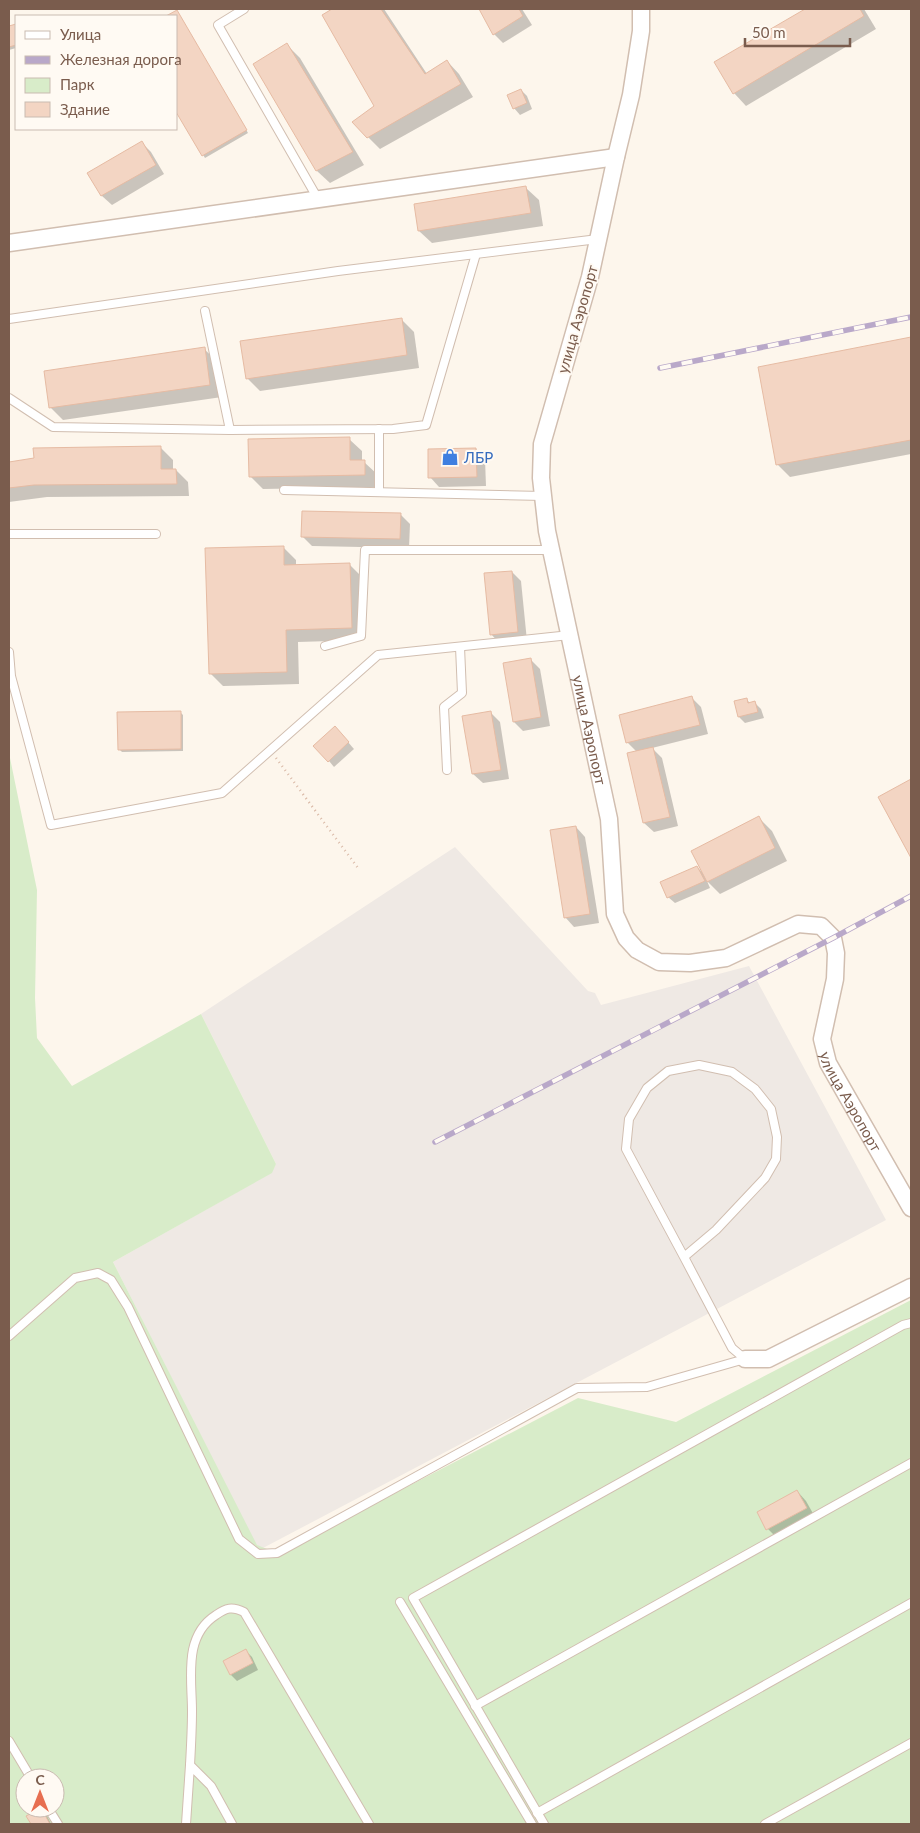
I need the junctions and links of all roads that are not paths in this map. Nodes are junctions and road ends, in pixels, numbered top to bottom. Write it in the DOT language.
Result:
graph roads {
  1 [pos="244,9"];
  2 [pos="641,9"];
  3 [pos="616,157"];
  4 [pos="318,199"];
  5 [pos="598,239"];
  6 [pos="9,243"];
  7 [pos="476,254"];
  8 [pos="205,311"];
  9 [pos="9,319"];
  10 [pos="9,398"];
  11 [pos="379,429"];
  12 [pos="230,430"];
  13 [pos="284,490"];
  14 [pos="379,492"];
  15 [pos="543,496"];
  16 [pos="9,534"];
  17 [pos="156,534"];
  18 [pos="551,550"];
  19 [pos="570,635"];
  20 [pos="325,646"];
  21 [pos="460,647"];
  22 [pos="9,652"];
  23 [pos="447,770"];
  24 [pos="911,1208"];
  25 [pos="684,1257"];
  26 [pos="911,1287"];
  27 [pos="911,1323"];
  28 [pos="9,1336"];
  29 [pos="745,1359"];
  30 [pos="911,1464"];
  31 [pos="400,1602"];
  32 [pos="911,1603"];
  33 [pos="475,1706"];
  34 [pos="9,1742"];
  35 [pos="911,1743"];
  36 [pos="190,1765"];
  37 [pos="25,1768"];
  38 [pos="537,1813"];
  39 [pos="186,1824"];
  40 [pos="232,1824"];
  41 [pos="369,1824"];
  42 [pos="532,1824"];
  43 [pos="544,1824"];
  44 [pos="765,1824"];
  1 -- 4 [label="lane"];
  2 -- 3 [label="street, улица Аэропорт"];
  3 -- 4 [label="street"];
  3 -- 5 [label="street, улица Аэропорт"];
  4 -- 6 [label="street"];
  5 -- 7 [label="lane"];
  5 -- 15 [label="street, улица Аэропорт"];
  7 -- 9 [label="lane"];
  7 -- 11 [label="lane"];
  8 -- 12 [label="lane"];
  10 -- 12 [label="lane"];
  11 -- 12 [label="lane"];
  11 -- 14 [label="lane"];
  13 -- 14 [label="lane"];
  14 -- 15 [label="lane"];
  15 -- 18 [label="street, улица Аэропорт"];
  16 -- 17 [label="lane"];
  18 -- 19 [label="street, улица Аэропорт"];
  18 -- 20 [label="lane"];
  19 -- 21 [label="lane"];
  19 -- 24 [label="street, улица Аэропорт"];
  21 -- 22 [label="lane"];
  21 -- 23 [label="lane"];
  25 -- 25 [label="lane"];
  25 -- 29 [label="lane"];
  26 -- 29 [label="street"];
  27 -- 33 [label="lane"];
  28 -- 29 [label="lane"];
  30 -- 33 [label="lane"];
  31 -- 42 [label="lane"];
  32 -- 38 [label="lane"];
  33 -- 38 [label="lane"];
  34 -- 37 [label="lane"];
  35 -- 44 [label="lane"];
  36 -- 39 [label="lane"];
  36 -- 40 [label="lane"];
  36 -- 41 [label="lane"];
  38 -- 43 [label="lane"];
}
